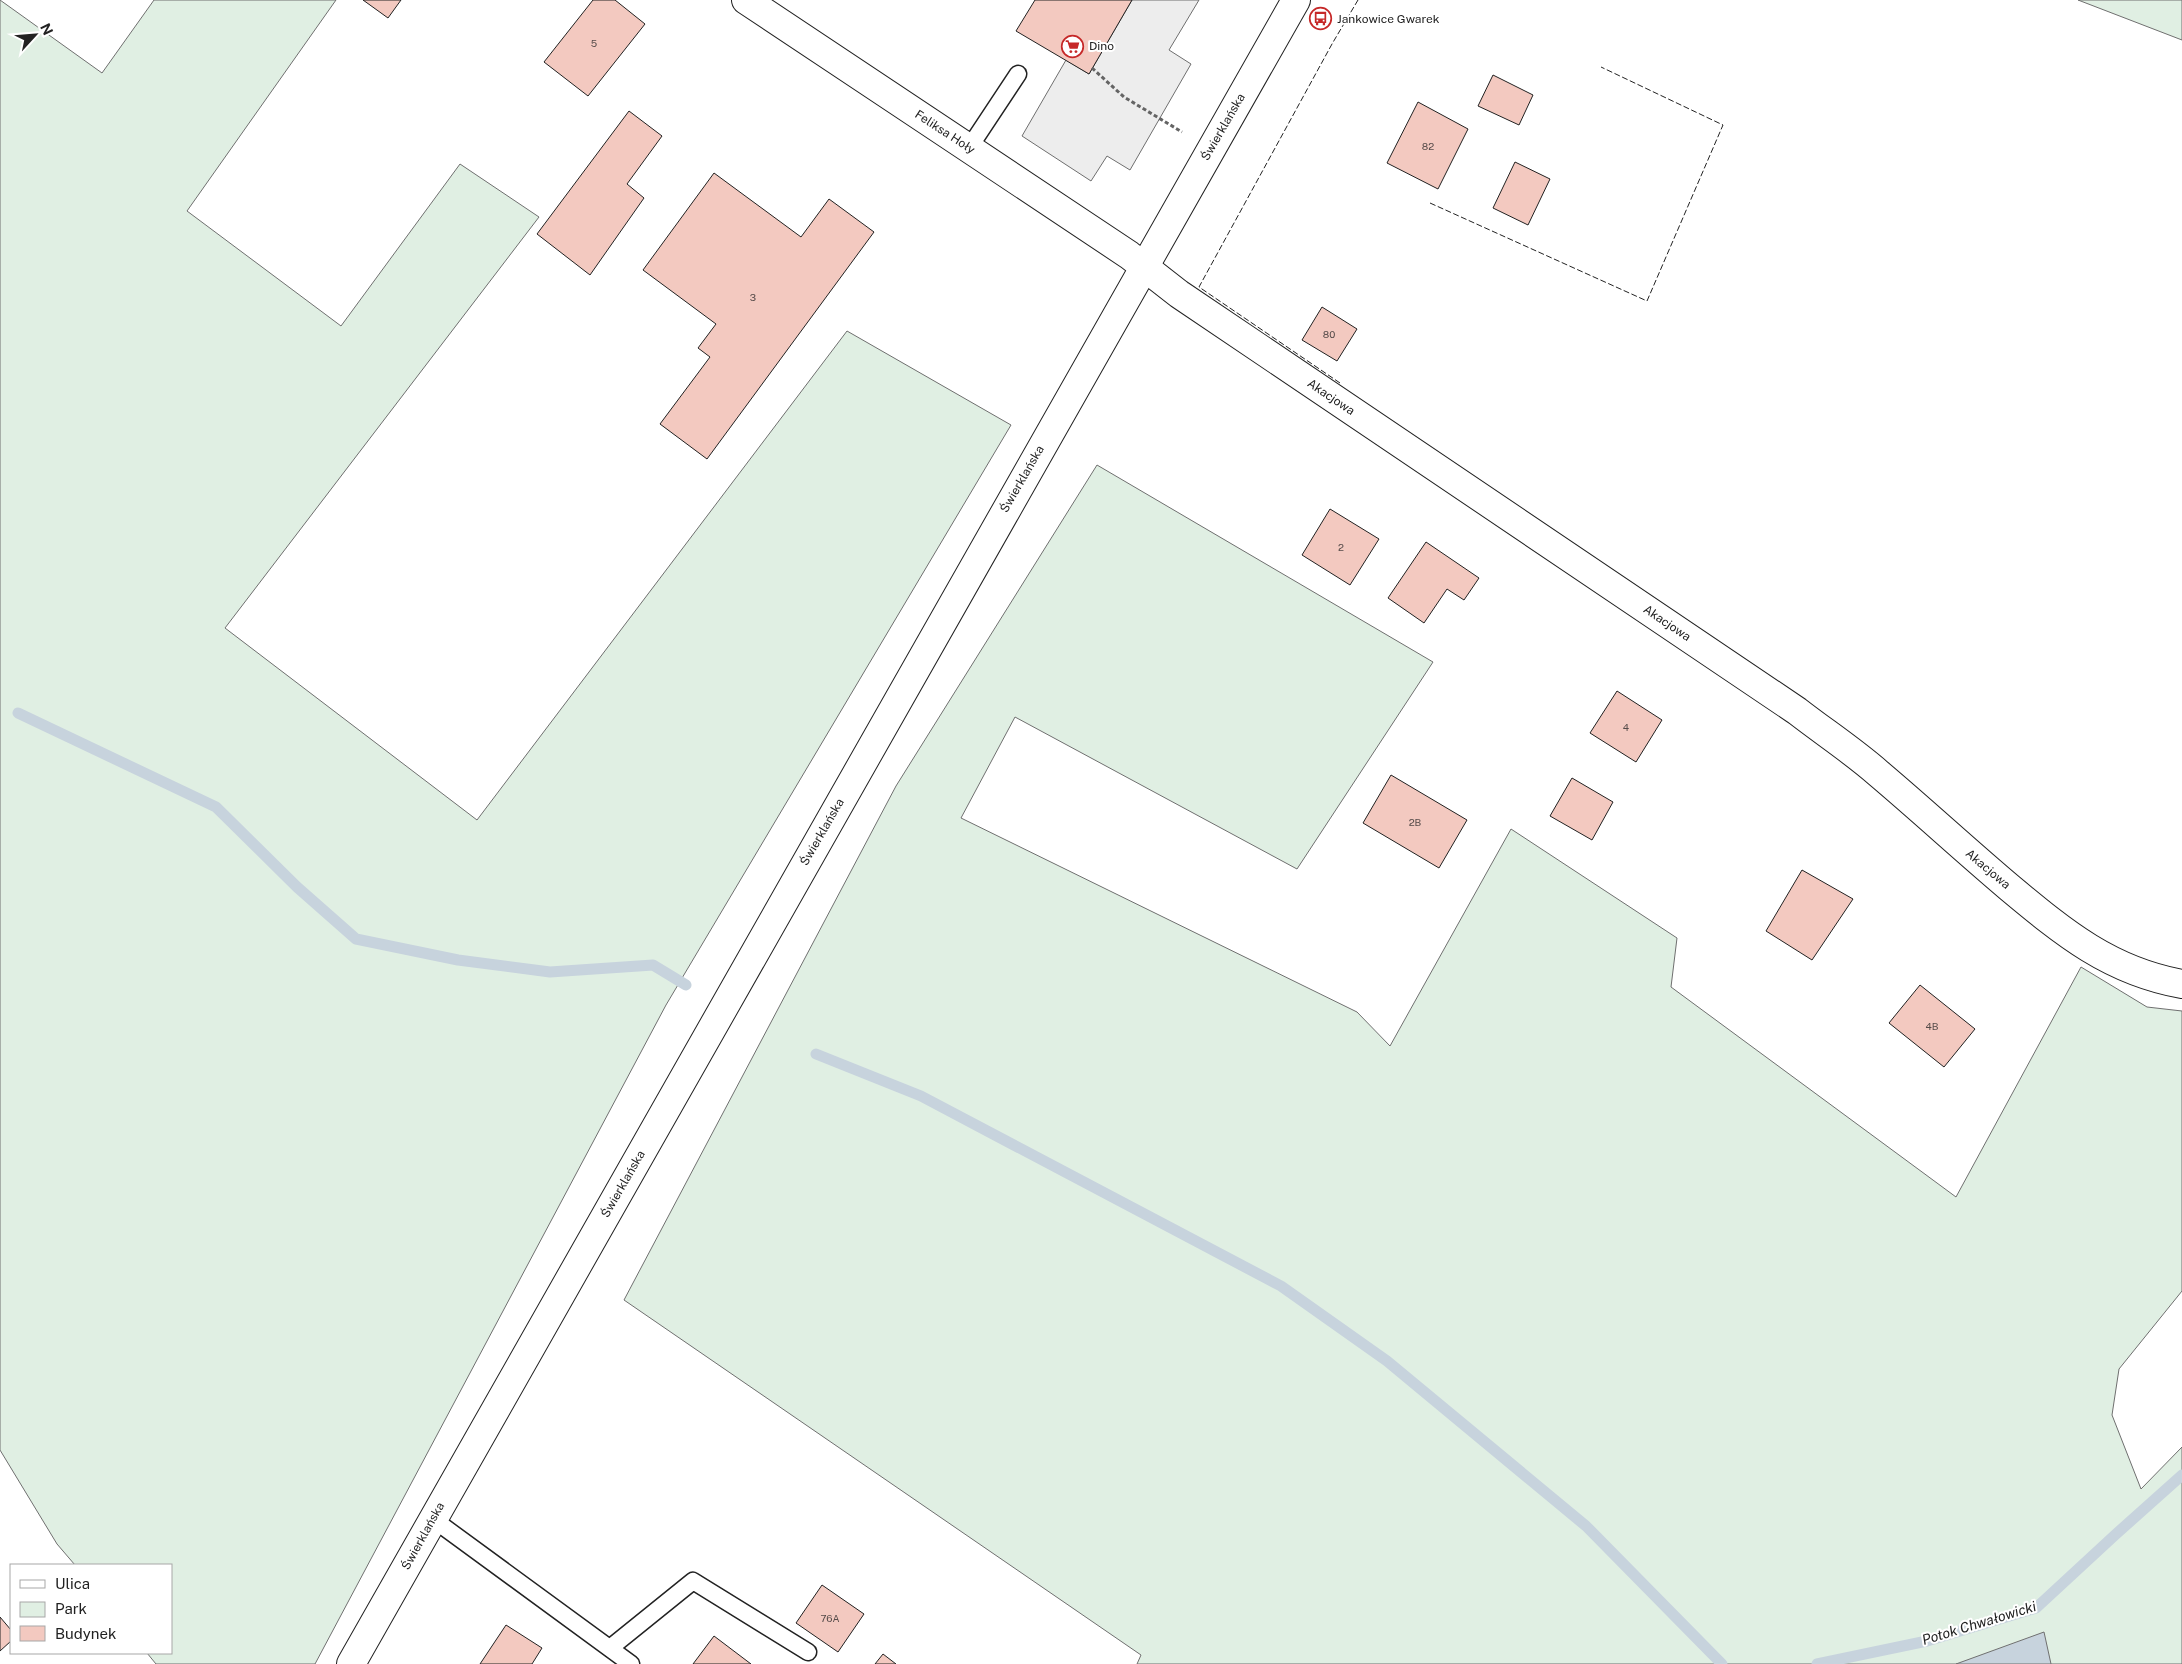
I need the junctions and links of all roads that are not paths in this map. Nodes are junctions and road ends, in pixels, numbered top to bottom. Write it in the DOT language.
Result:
graph roads {
  1 [pos="746,0"];
  2 [pos="1296,0"];
  3 [pos="1018,74"];
  4 [pos="969,148"];
  5 [pos="1143,266"];
  6 [pos="2182,984"];
  7 [pos="432,1519"];
  8 [pos="610,1648"];
  9 [pos="808,1652"];
  10 [pos="351,1664"];
  11 [pos="631,1664"];
  1 -- 4 [label="main road, Feliksa Hoły"];
  2 -- 5 [label="main road, Świerklańska"];
  3 -- 4 [label="lane"];
  4 -- 5 [label="main road, Feliksa Hoły"];
  5 -- 6 [label="main road, Akacjowa"];
  5 -- 7 [label="main road, Świerklańska"];
  7 -- 8 [label="lane"];
  7 -- 10 [label="main road, Świerklańska"];
  8 -- 9 [label="lane"];
  8 -- 11 [label="lane"];
}
